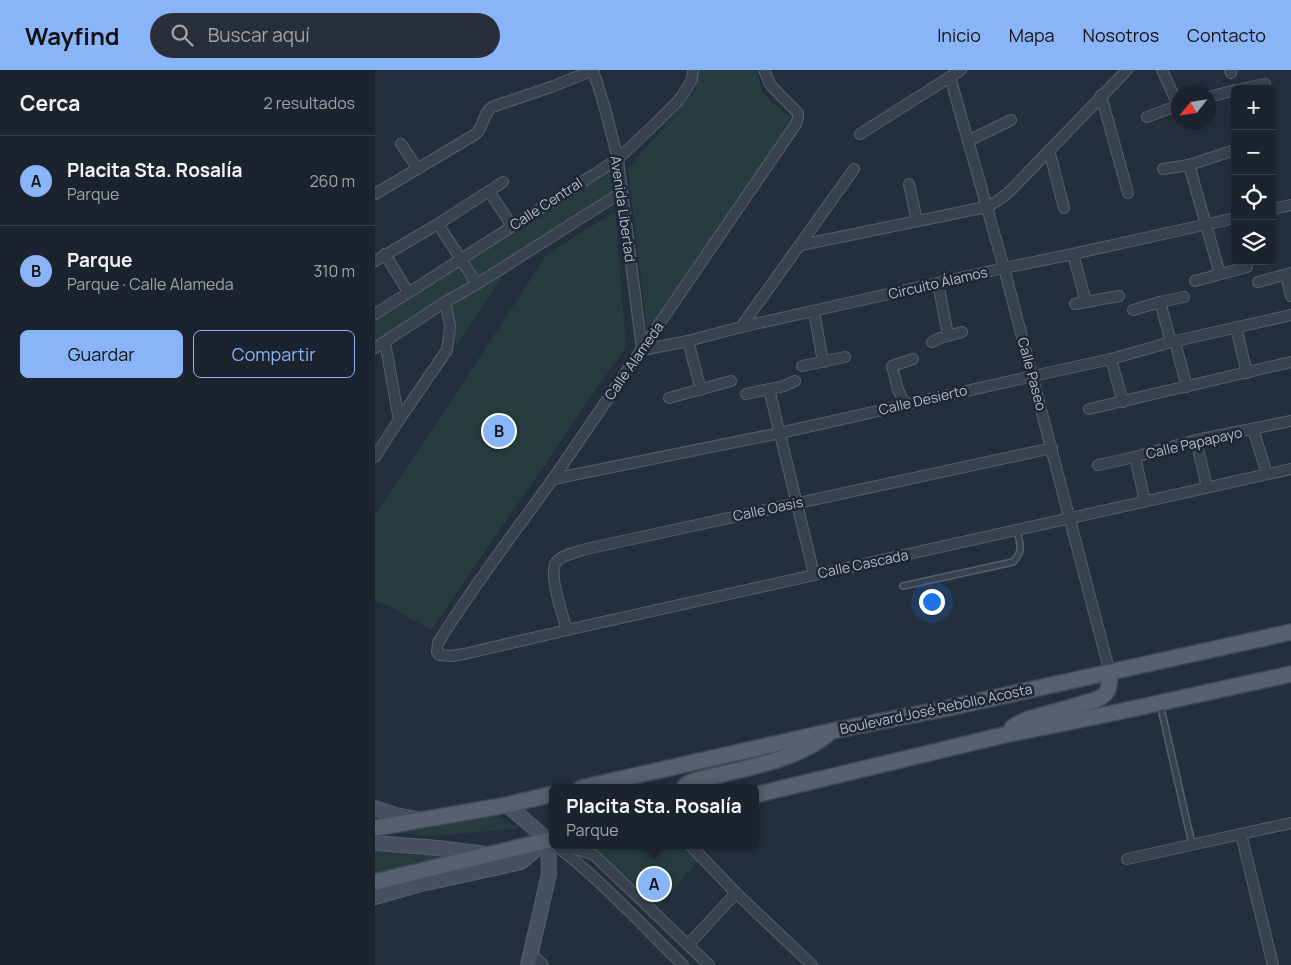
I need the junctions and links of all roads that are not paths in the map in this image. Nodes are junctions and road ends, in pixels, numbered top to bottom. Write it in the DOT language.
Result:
graph roads {
  1 [pos="594,70"];
  2 [pos="693,70"];
  3 [pos="764,70"];
  4 [pos="961,70"];
  5 [pos="1127,70"];
  6 [pos="1162,70"];
  7 [pos="950,77"];
  8 [pos="1265,84"];
  9 [pos="1260,85"];
  10 [pos="1171,90"];
  11 [pos="1231,91"];
  12 [pos="1101,95"];
  13 [pos="1216,95"];
  14 [pos="1171,108"];
  15 [pos="1147,117"];
  16 [pos="1011,120"];
  17 [pos="860,134"];
  18 [pos="968,141"];
  19 [pos="401,144"];
  20 [pos="1049,150"];
  21 [pos="1231,151"];
  22 [pos="618,159"];
  23 [pos="1189,165"];
  24 [pos="418,169"];
  25 [pos="1163,169"];
  26 [pos="854,170"];
  27 [pos="503,182"];
  28 [pos="909,184"];
  29 [pos="489,191"];
  30 [pos="623,192"];
  31 [pos="1128,193"];
  32 [pos="375,194"];
  33 [pos="1291,205"];
  34 [pos="986,207"];
  35 [pos="1064,208"];
  36 [pos="1276,209"];
  37 [pos="1231,219"];
  38 [pos="917,221"];
  39 [pos="439,224"];
  40 [pos="1205,224"];
  41 [pos="512,226"];
  42 [pos="801,245"];
  43 [pos="385,254"];
  44 [pos="1073,254"];
  45 [pos="461,259"];
  46 [pos="375,261"];
  47 [pos="1247,267"];
  48 [pos="1004,268"];
  49 [pos="1220,274"];
  50 [pos="1288,274"];
  51 [pos="1195,281"];
  52 [pos="1258,282"];
  53 [pos="938,283"];
  54 [pos="477,284"];
  55 [pos="408,292"];
  56 [pos="1119,296"];
  57 [pos="1291,296"];
  58 [pos="1184,297"];
  59 [pos="445,302"];
  60 [pos="1086,302"];
  61 [pos="1160,302"];
  62 [pos="1075,304"];
  63 [pos="1133,310"];
  64 [pos="814,311"];
  65 [pos="375,314"];
  66 [pos="1291,315"];
  67 [pos="741,327"];
  68 [pos="1236,328"];
  69 [pos="962,332"];
  70 [pos="948,335"];
  71 [pos="688,341"];
  72 [pos="385,342"];
  73 [pos="932,342"];
  74 [pos="1173,342"];
  75 [pos="375,348"];
  76 [pos="642,350"];
  77 [pos="845,357"];
  78 [pos="913,359"];
  79 [pos="1111,359"];
  80 [pos="823,362"];
  81 [pos="1291,362"];
  82 [pos="802,366"];
  83 [pos="1247,373"];
  84 [pos="1033,376"];
  85 [pos="731,381"];
  86 [pos="795,381"];
  87 [pos="1187,387"];
  88 [pos="769,389"];
  89 [pos="701,390"];
  90 [pos="746,394"];
  91 [pos="669,398"];
  92 [pos="1123,402"];
  93 [pos="905,404"];
  94 [pos="1089,409"];
  95 [pos="399,420"];
  96 [pos="1291,421"];
  97 [pos="1253,429"];
  98 [pos="780,433"];
  99 [pos="1196,440"];
  100 [pos="1052,448"];
  101 [pos="375,457"];
  102 [pos="1135,457"];
  103 [pos="1098,465"];
  104 [pos="1291,469"];
  105 [pos="1267,474"];
  106 [pos="553,479"];
  107 [pos="1207,487"];
  108 [pos="1145,501"];
  109 [pos="797,503"];
  110 [pos="1069,518"];
  111 [pos="1017,530"];
  112 [pos="814,574"];
  113 [pos="903,586"];
  114 [pos="567,630"];
  115 [pos="1291,632"];
  116 [pos="437,652"];
  117 [pos="1110,673"];
  118 [pos="1291,674"];
  119 [pos="1159,703"];
  120 [pos="832,731"];
  121 [pos="1003,735"];
  122 [pos="599,784"];
  123 [pos="687,784"];
  124 [pos="759,793"];
  125 [pos="549,795"];
  126 [pos="507,805"];
  127 [pos="375,808"];
  128 [pos="423,820"];
  129 [pos="1291,823"];
  130 [pos="375,828"];
  131 [pos="1241,834"];
  132 [pos="549,840"];
  133 [pos="375,843"];
  134 [pos="549,843"];
  135 [pos="549,844"];
  136 [pos="1192,844"];
  137 [pos="551,849"];
  138 [pos="560,849"];
  139 [pos="577,849"];
  140 [pos="694,849"];
  141 [pos="487,854"];
  142 [pos="1127,859"];
  143 [pos="375,882"];
  144 [pos="736,893"];
  145 [pos="375,897"];
  146 [pos="688,944"];
  147 [pos="529,959"];
  148 [pos="543,965"];
  149 [pos="683,965"];
  150 [pos="709,965"];
  151 [pos="812,965"];
  152 [pos="1273,965"];
  1 -- 22 [label="street, Avenida Libertad"];
  1 -- 24 [label="street"];
  2 -- 22 [label="street, Calle Central"];
  3 -- 76 [label="street, Calle Alameda"];
  4 -- 7 [label="street"];
  5 -- 12 [label="street"];
  6 -- 10 [label="street"];
  7 -- 17 [label="street"];
  7 -- 18 [label="street, Calle Paseo"];
  8 -- 9 [label="street"];
  11 -- 13 [label="street"];
  12 -- 20 [label="street"];
  12 -- 31 [label="street"];
  14 -- 15 [label="street"];
  16 -- 18 [label="street"];
  18 -- 34 [label="street, Calle Paseo"];
  19 -- 24 [label="street"];
  20 -- 34 [label="street"];
  20 -- 35 [label="street"];
  21 -- 23 [label="street"];
  22 -- 30 [label="street, Avenida Libertad"];
  22 -- 41 [label="street, Calle Central"];
  23 -- 25 [label="street"];
  23 -- 40 [label="street"];
  24 -- 32 [label="street"];
  26 -- 42 [label="street"];
  27 -- 29 [label="street"];
  28 -- 38 [label="street"];
  29 -- 39 [label="street"];
  29 -- 41 [label="street"];
  30 -- 54 [label="street"];
  30 -- 76 [label="street, Avenida Libertad"];
  33 -- 36 [label="street"];
  34 -- 38 [label="street"];
  34 -- 48 [label="street, Calle Paseo"];
  37 -- 40 [label="street, Circuito Álamos"];
  38 -- 42 [label="street"];
  39 -- 43 [label="street"];
  39 -- 45 [label="street"];
  40 -- 44 [label="street, Circuito Álamos"];
  40 -- 49 [label="street"];
  41 -- 45 [label="street, Calle Central"];
  42 -- 67 [label="street"];
  43 -- 46 [label="street"];
  43 -- 55 [label="street"];
  44 -- 48 [label="street, Circuito Álamos"];
  44 -- 60 [label="street"];
  45 -- 54 [label="street"];
  45 -- 55 [label="street, Calle Central"];
  47 -- 49 [label="street"];
  48 -- 53 [label="street, Circuito Álamos"];
  48 -- 84 [label="street, Calle Paseo"];
  49 -- 51 [label="street"];
  50 -- 52 [label="street"];
  50 -- 57 [label="street"];
  53 -- 64 [label="street, Circuito Álamos"];
  53 -- 70 [label="street"];
  54 -- 59 [label="street"];
  55 -- 65 [label="street, Calle Central"];
  56 -- 60 [label="street"];
  58 -- 61 [label="street"];
  59 -- 72 [label="street"];
  59 -- 95 [label="street"];
  60 -- 62 [label="street"];
  61 -- 63 [label="street"];
  61 -- 74 [label="street"];
  64 -- 67 [label="street, Circuito Álamos"];
  64 -- 80 [label="street"];
  66 -- 68 [label="street, Calle Desierto"];
  67 -- 71 [label="street, Circuito Álamos"];
  68 -- 74 [label="street, Calle Desierto"];
  68 -- 83 [label="street"];
  69 -- 70 [label="street"];
  70 -- 73 [label="street"];
  71 -- 76 [label="street, Circuito Álamos"];
  71 -- 89 [label="street"];
  72 -- 75 [label="street"];
  72 -- 95 [label="street"];
  74 -- 79 [label="street, Calle Desierto"];
  74 -- 87 [label="street"];
  76 -- 106 [label="street, Calle Alameda"];
  77 -- 80 [label="street"];
  78 -- 93 [label="street"];
  79 -- 84 [label="street, Calle Desierto"];
  79 -- 92 [label="street"];
  80 -- 82 [label="street"];
  81 -- 83 [label="street"];
  83 -- 87 [label="street"];
  84 -- 93 [label="street, Calle Desierto"];
  84 -- 100 [label="street, Calle Paseo"];
  85 -- 89 [label="street"];
  86 -- 88 [label="street"];
  87 -- 92 [label="street"];
  88 -- 90 [label="street"];
  88 -- 98 [label="street"];
  89 -- 91 [label="street"];
  92 -- 94 [label="street"];
  93 -- 98 [label="street, Calle Desierto"];
  95 -- 101 [label="street"];
  96 -- 97 [label="street, Calle Papapayo"];
  97 -- 99 [label="street, Calle Papapayo"];
  97 -- 105 [label="street"];
  98 -- 106 [label="street, Calle Desierto"];
  98 -- 109 [label="street"];
  99 -- 102 [label="street, Calle Papapayo"];
  99 -- 107 [label="street"];
  100 -- 109 [label="street, Calle Oasis"];
  100 -- 110 [label="street, Calle Paseo"];
  102 -- 103 [label="street, Calle Papapayo"];
  102 -- 108 [label="street"];
  104 -- 105 [label="street, Calle Cascada"];
  105 -- 107 [label="street, Calle Cascada"];
  106 -- 116 [label="street, Calle Alameda"];
  107 -- 108 [label="street, Calle Cascada"];
  108 -- 110 [label="street, Calle Cascada"];
  109 -- 112 [label="street"];
  109 -- 114 [label="street, Calle Oasis"];
  110 -- 111 [label="street, Calle Cascada"];
  110 -- 117 [label="street, Calle Paseo"];
  111 -- 112 [label="street, Calle Cascada"];
  111 -- 113 [label="lane"];
  112 -- 114 [label="street, Calle Cascada"];
  114 -- 116 [label="street, Calle Cascada"];
  115 -- 117 [label="main road, Boulevard José Rebollo Acosta"];
  117 -- 120 [label="main road, Boulevard José Rebollo Acosta"];
  117 -- 121 [label="main road"];
  118 -- 119 [label="main road"];
  119 -- 121 [label="main road"];
  119 -- 136 [label="lane"];
  120 -- 122 [label="main road, Boulevard José Rebollo Acosta"];
  120 -- 123 [label="main road"];
  121 -- 124 [label="main road"];
  125 -- 126 [label="main road"];
  126 -- 128 [label="main road"];
  126 -- 132 [label="street"];
  127 -- 128 [label="street"];
  128 -- 130 [label="main road"];
  129 -- 131 [label="street"];
  131 -- 136 [label="street"];
  131 -- 152 [label="street"];
  133 -- 141 [label="street"];
  134 -- 141 [label="main road"];
  135 -- 145 [label="street"];
  136 -- 142 [label="street"];
  137 -- 147 [label="street"];
  138 -- 149 [label="street"];
  139 -- 146 [label="street"];
  140 -- 144 [label="street"];
  141 -- 143 [label="main road"];
  144 -- 146 [label="street"];
  144 -- 151 [label="street"];
  146 -- 150 [label="street"];
  147 -- 148 [label="street"];
}
